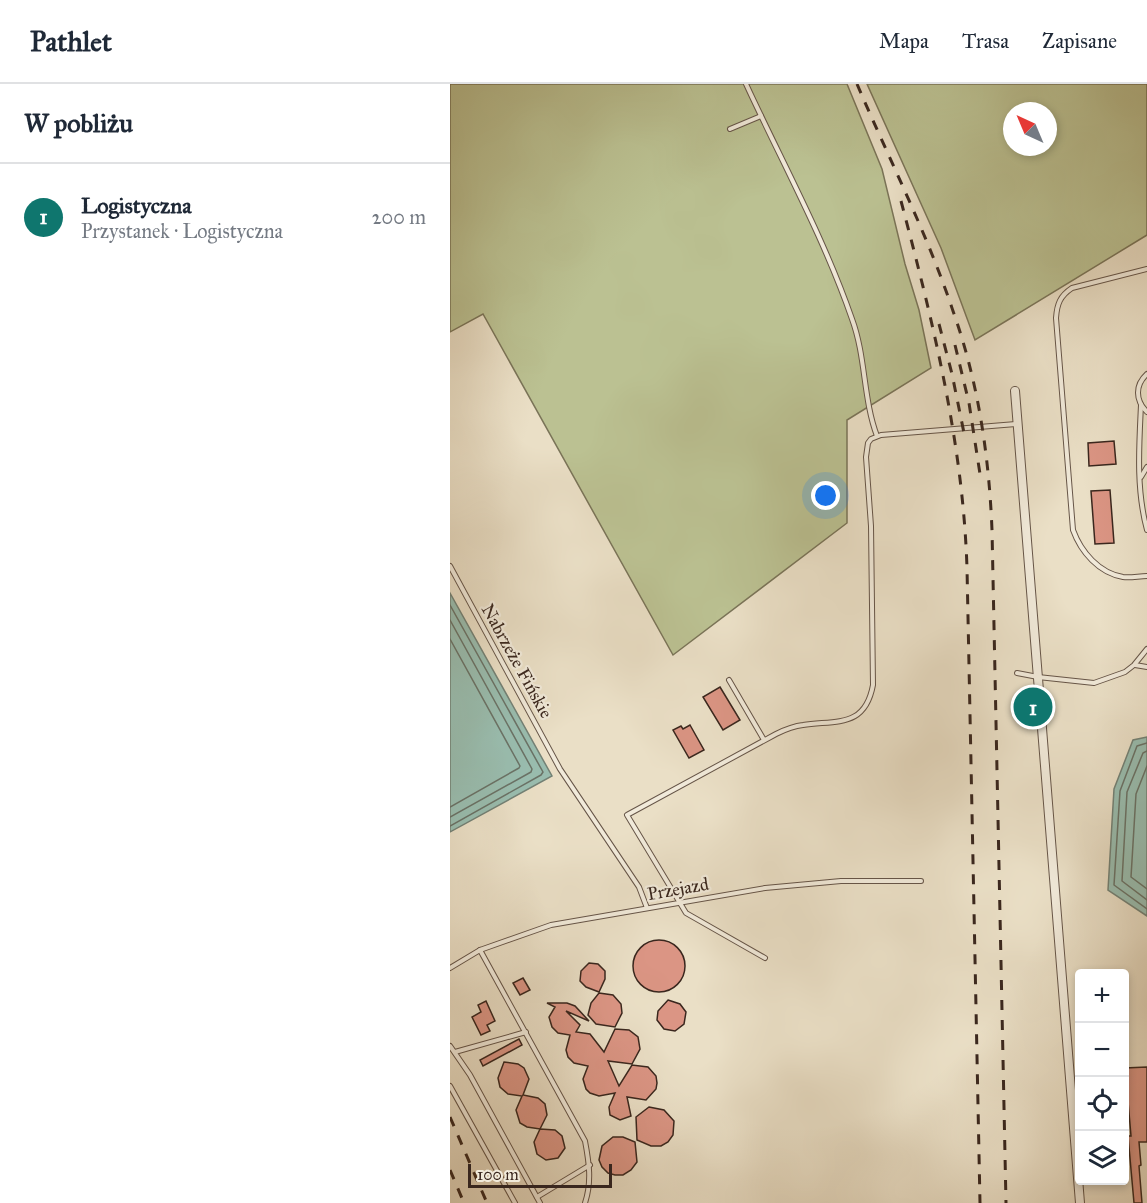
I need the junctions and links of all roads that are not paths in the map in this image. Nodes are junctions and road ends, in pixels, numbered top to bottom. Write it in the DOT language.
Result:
graph roads {
  1 [pos="746,84"];
  2 [pos="760,116"];
  3 [pos="730,129"];
  4 [pos="1147,269"];
  5 [pos="1147,374"];
  6 [pos="1015,391"];
  7 [pos="1141,405"];
  8 [pos="1147,411"];
  9 [pos="1016,424"];
  10 [pos="877,436"];
  11 [pos="1147,467"];
  12 [pos="1140,478"];
  13 [pos="1147,530"];
  14 [pos="450,566"];
  15 [pos="1147,576"];
  16 [pos="1147,649"];
  17 [pos="1134,665"];
  18 [pos="1147,667"];
  19 [pos="1017,673"];
  20 [pos="1038,677"];
  21 [pos="729,680"];
  22 [pos="764,740"];
  23 [pos="921,881"];
  24 [pos="679,903"];
  25 [pos="647,908"];
  26 [pos="480,950"];
  27 [pos="765,958"];
  28 [pos="450,968"];
  29 [pos="526,1032"];
  30 [pos="450,1046"];
  31 [pos="455,1052"];
  32 [pos="450,1086"];
  33 [pos="590,1166"];
  34 [pos="537,1197"];
  35 [pos="515,1203"];
  36 [pos="540,1203"];
  37 [pos="585,1203"];
  38 [pos="1080,1203"];
  1 -- 2 [label="lane"];
  2 -- 3 [label="lane"];
  2 -- 10 [label="lane"];
  4 -- 15 [label="lane"];
  5 -- 7 [label="lane"];
  6 -- 9 [label="street"];
  7 -- 8 [label="lane"];
  7 -- 12 [label="lane"];
  9 -- 10 [label="lane"];
  9 -- 20 [label="street"];
  10 -- 22 [label="lane"];
  11 -- 12 [label="lane"];
  12 -- 13 [label="lane"];
  14 -- 25 [label="lane, Nabrzeże Fińskie"];
  16 -- 17 [label="lane"];
  17 -- 18 [label="lane"];
  17 -- 20 [label="lane"];
  19 -- 20 [label="lane"];
  20 -- 38 [label="street"];
  21 -- 22 [label="lane"];
  22 -- 24 [label="lane"];
  23 -- 24 [label="lane, Przejazd"];
  24 -- 25 [label="lane, Przejazd"];
  24 -- 27 [label="lane"];
  25 -- 26 [label="lane, Przejazd"];
  26 -- 28 [label="lane, Przejazd"];
  26 -- 29 [label="lane"];
  29 -- 31 [label="lane"];
  29 -- 33 [label="lane"];
  30 -- 31 [label="lane"];
  31 -- 34 [label="lane"];
  32 -- 35 [label="lane"];
  33 -- 34 [label="lane"];
  33 -- 37 [label="lane"];
  34 -- 36 [label="lane"];
}
